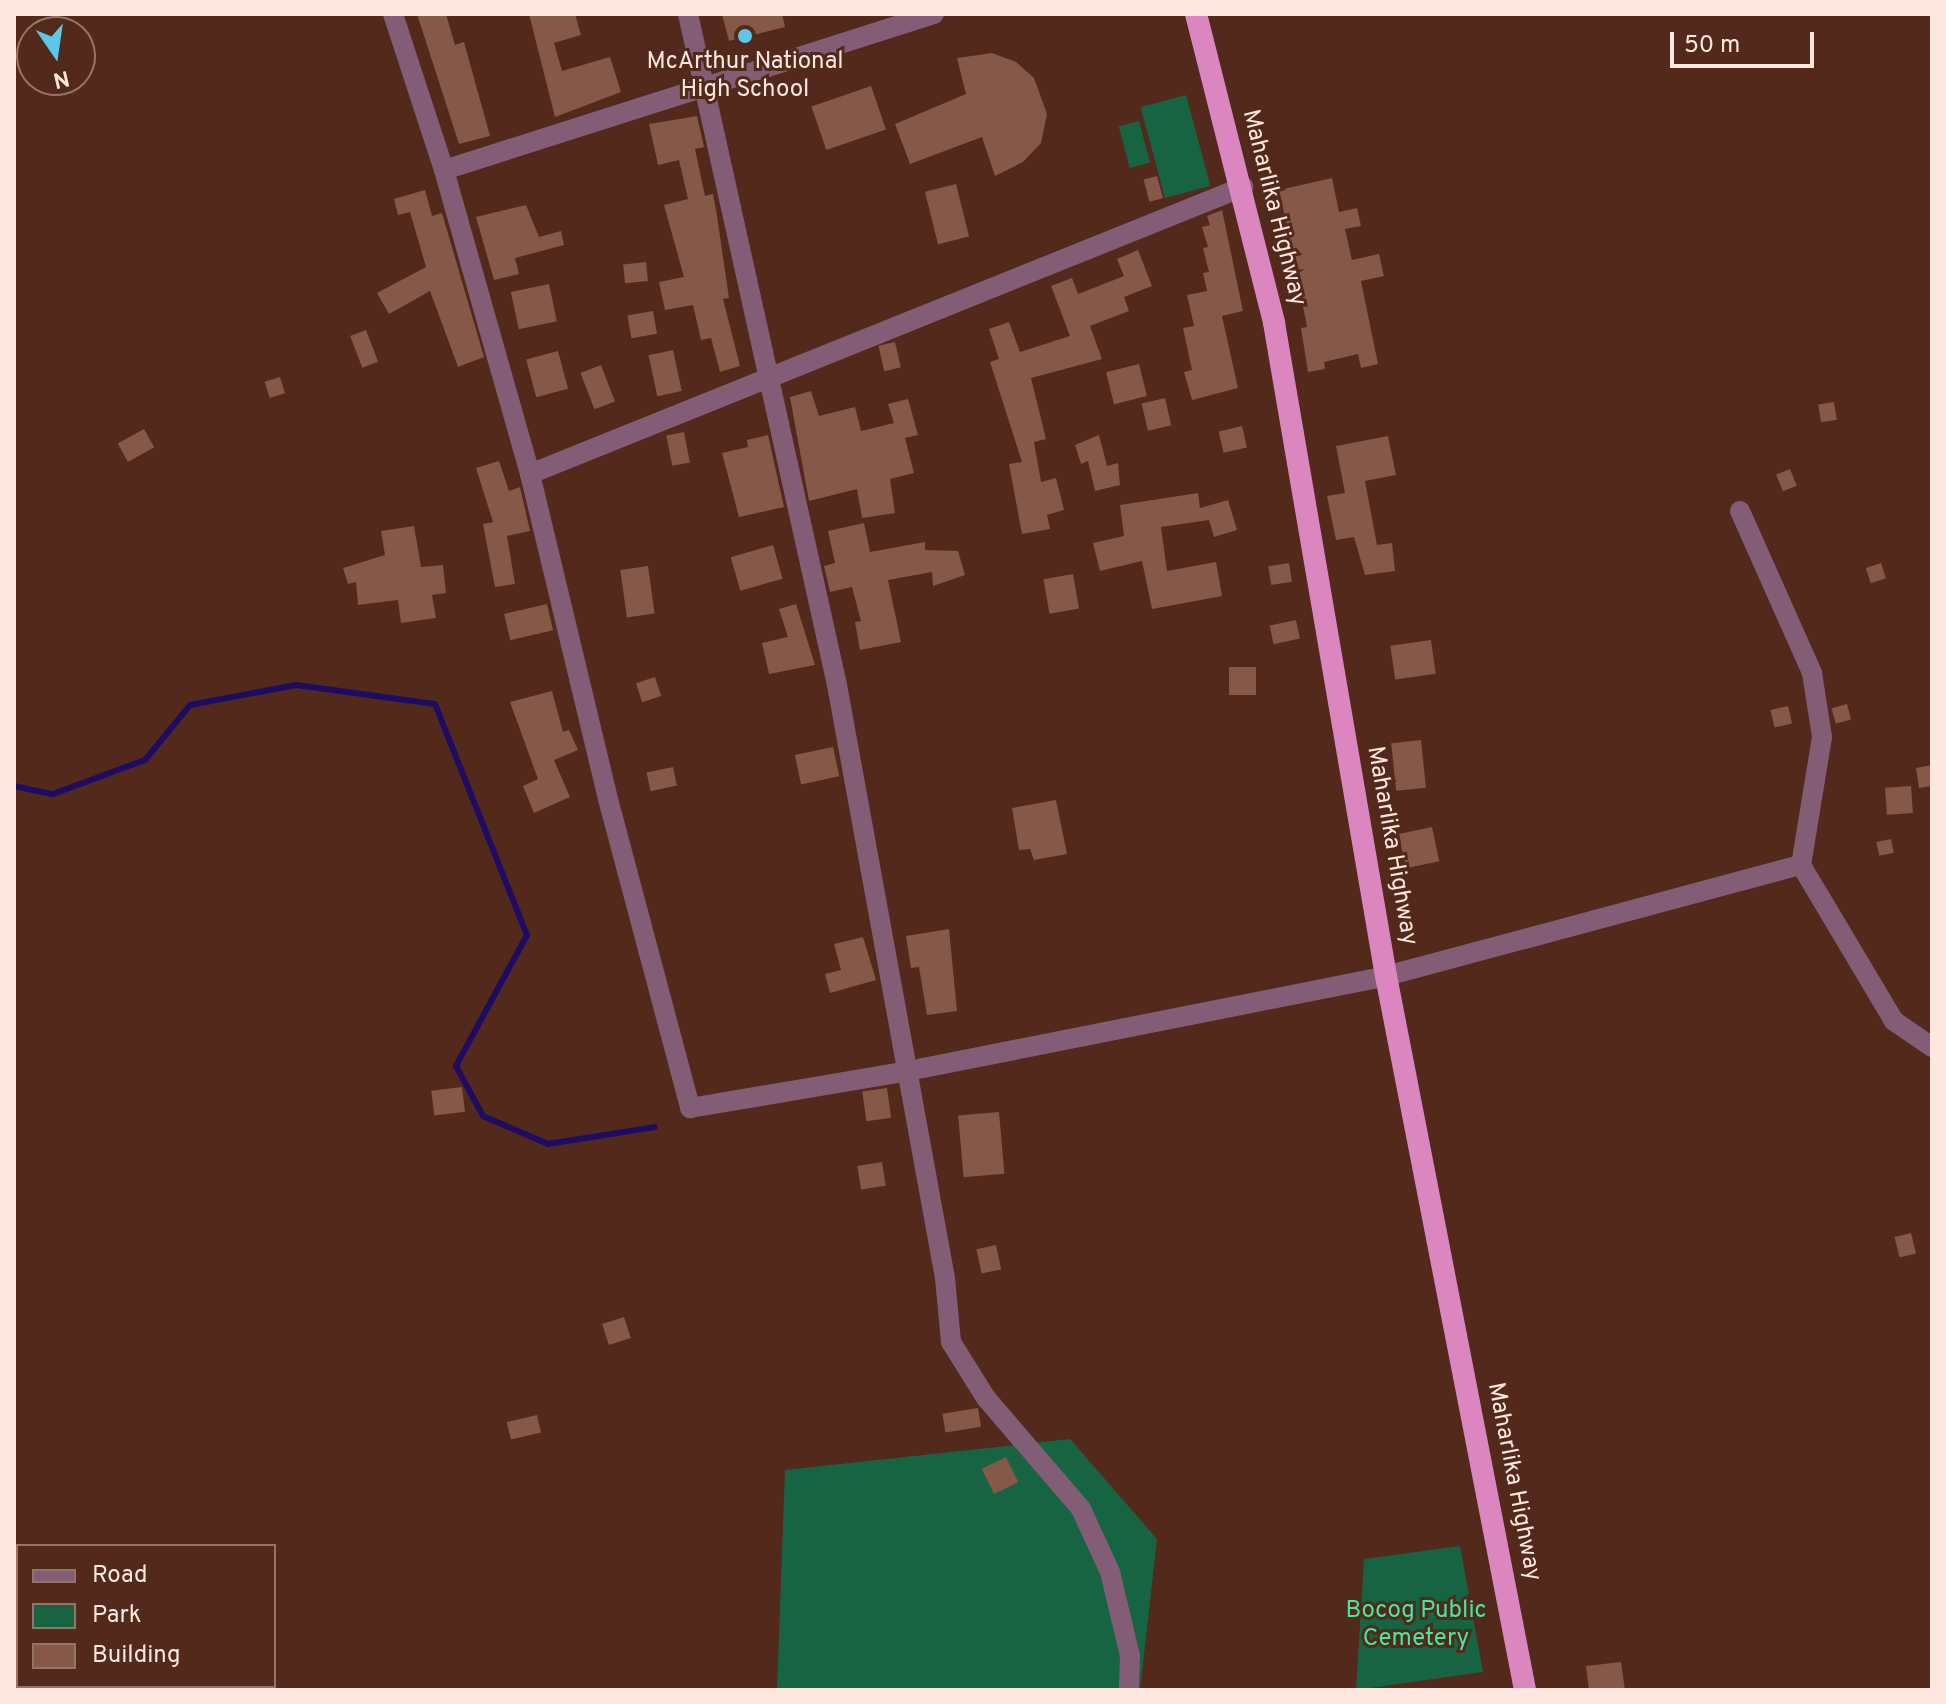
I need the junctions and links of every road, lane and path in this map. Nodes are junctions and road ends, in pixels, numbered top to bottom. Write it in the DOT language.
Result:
graph roads {
  1 [pos="393,14"];
  2 [pos="688,14"];
  3 [pos="934,14"];
  4 [pos="1196,14"];
  5 [pos="704,87"];
  6 [pos="444,170"];
  7 [pos="1243,187"];
  8 [pos="769,382"];
  9 [pos="530,474"];
  10 [pos="1740,511"];
  11 [pos="1801,865"];
  12 [pos="1386,976"];
  13 [pos="1932,1047"];
  14 [pos="908,1071"];
  15 [pos="1129,1690"];
  16 [pos="1525,1690"];
  1 -- 6 [label="street"];
  2 -- 5 [label="street"];
  3 -- 5 [label="street"];
  4 -- 7 [label="highway, Maharlika Highway"];
  5 -- 6 [label="street"];
  5 -- 8 [label="street"];
  6 -- 9 [label="street"];
  7 -- 8 [label="street"];
  7 -- 12 [label="highway, Maharlika Highway"];
  8 -- 9 [label="street"];
  8 -- 14 [label="street"];
  9 -- 14 [label="street"];
  10 -- 11 [label="street"];
  11 -- 12 [label="street"];
  11 -- 13 [label="street"];
  12 -- 14 [label="street"];
  12 -- 16 [label="highway, Maharlika Highway"];
  14 -- 15 [label="street"];
}
